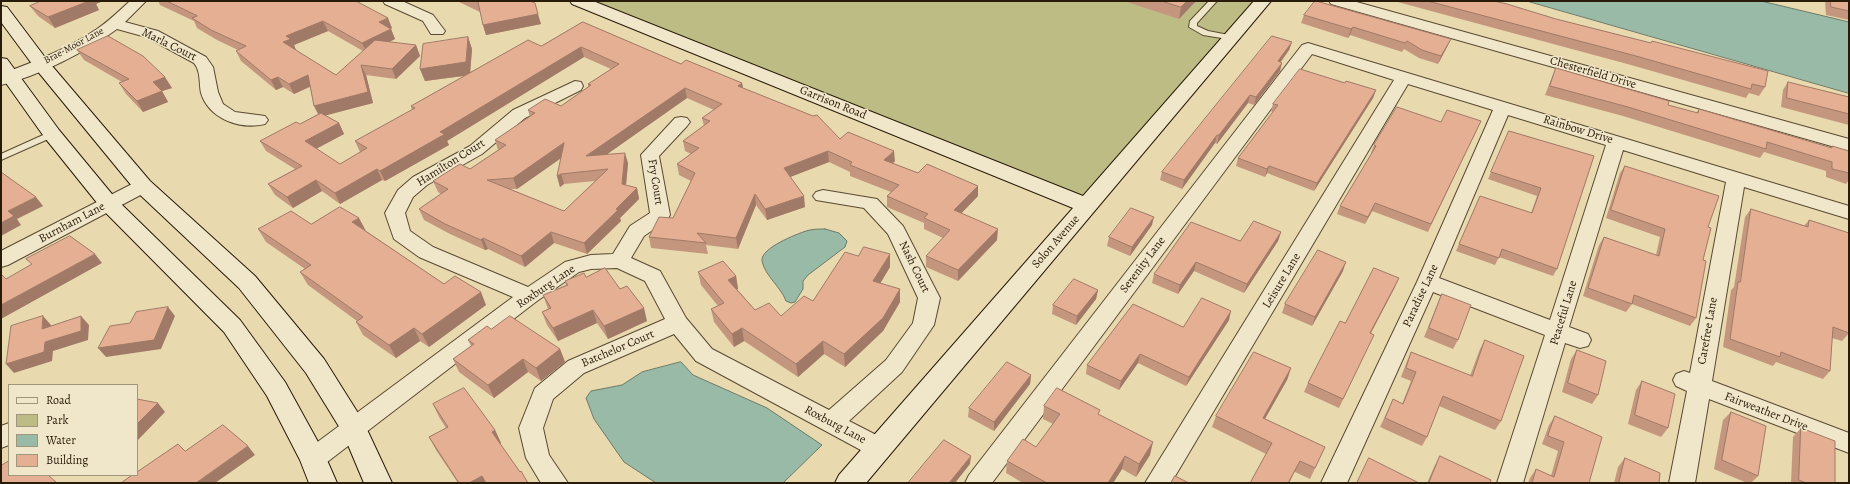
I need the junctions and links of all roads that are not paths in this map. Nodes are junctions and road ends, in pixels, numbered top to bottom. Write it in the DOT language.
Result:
graph roads {
  1 [pos="139,1"];
  2 [pos="390,1"];
  3 [pos="578,1"];
  4 [pos="1213,1"];
  5 [pos="1263,1"];
  6 [pos="1336,1"];
  7 [pos="1,11"];
  8 [pos="114,24"];
  9 [pos="437,32"];
  10 [pos="1232,38"];
  11 [pos="1308,48"];
  12 [pos="41,64"];
  13 [pos="4,73"];
  14 [pos="1404,77"];
  15 [pos="574,86"];
  16 [pos="1503,107"];
  17 [pos="259,120"];
  18 [pos="681,122"];
  19 [pos="52,134"];
  20 [pos="1616,142"];
  21 [pos="1849,145"];
  22 [pos="1,157"];
  23 [pos="1736,178"];
  24 [pos="143,186"];
  25 [pos="823,196"];
  26 [pos="110,204"];
  27 [pos="1088,206"];
  28 [pos="1849,213"];
  29 [pos="1,260"];
  30 [pos="619,261"];
  31 [pos="1427,282"];
  32 [pos="530,296"];
  33 [pos="678,323"];
  34 [pos="1558,332"];
  35 [pos="1580,340"];
  36 [pos="1691,383"];
  37 [pos="831,423"];
  38 [pos="354,429"];
  39 [pos="1849,443"];
  40 [pos="879,448"];
  41 [pos="318,471"];
  42 [pos="378,483"];
  43 [pos="556,483"];
  44 [pos="849,483"];
  45 [pos="978,483"];
  46 [pos="1158,483"];
  47 [pos="1334,483"];
  48 [pos="1510,483"];
  49 [pos="1682,483"];
  1 -- 8 [label="street, Brae-Moor Lane"];
  2 -- 9 [label="street"];
  3 -- 27 [label="main road, Garrison Road"];
  4 -- 10 [label="lane"];
  5 -- 10 [label="main road, Solon Avenue"];
  6 -- 21 [label="street, Chesterfield Drive"];
  7 -- 12 [label="main road"];
  8 -- 12 [label="street, Brae-Moor Lane"];
  8 -- 17 [label="street, Marla Court"];
  10 -- 27 [label="main road, Solon Avenue"];
  11 -- 14 [label="street, Rainbow Drive"];
  11 -- 45 [label="street, Serenity Lane"];
  12 -- 13 [label="street, Brae-Moor Lane"];
  12 -- 24 [label="main road"];
  13 -- 19 [label="main road"];
  14 -- 16 [label="street, Rainbow Drive"];
  14 -- 46 [label="street, Leisure Lane"];
  15 -- 32 [label="street, Hamilton Court"];
  16 -- 20 [label="street, Rainbow Drive"];
  16 -- 31 [label="street, Paradise Lane"];
  18 -- 30 [label="street, Fry Court"];
  19 -- 22 [label="lane"];
  19 -- 26 [label="main road"];
  20 -- 23 [label="street, Rainbow Drive"];
  20 -- 34 [label="street, Peaceful Lane"];
  23 -- 28 [label="street, Rainbow Drive"];
  23 -- 36 [label="street, Carefree Lane"];
  24 -- 26 [label="street, Burnham Lane"];
  24 -- 38 [label="main road"];
  25 -- 37 [label="street, Nash Court"];
  26 -- 29 [label="street, Burnham Lane"];
  26 -- 41 [label="main road"];
  27 -- 40 [label="main road, Solon Avenue"];
  30 -- 32 [label="street, Roxburg Lane"];
  30 -- 33 [label="street, Roxburg Lane"];
  31 -- 34 [label="street"];
  31 -- 47 [label="street, Paradise Lane"];
  32 -- 38 [label="street, Roxburg Lane"];
  33 -- 37 [label="street, Roxburg Lane"];
  33 -- 43 [label="street, Batchelor Court"];
  34 -- 35 [label="street"];
  34 -- 48 [label="street, Peaceful Lane"];
  36 -- 39 [label="street, Fairweather Drive"];
  36 -- 49 [label="street, Carefree Lane"];
  37 -- 40 [label="street, Roxburg Lane"];
  38 -- 41 [label="street, Roxburg Lane"];
  38 -- 42 [label="main road"];
  40 -- 44 [label="main road, Solon Avenue"];
}
